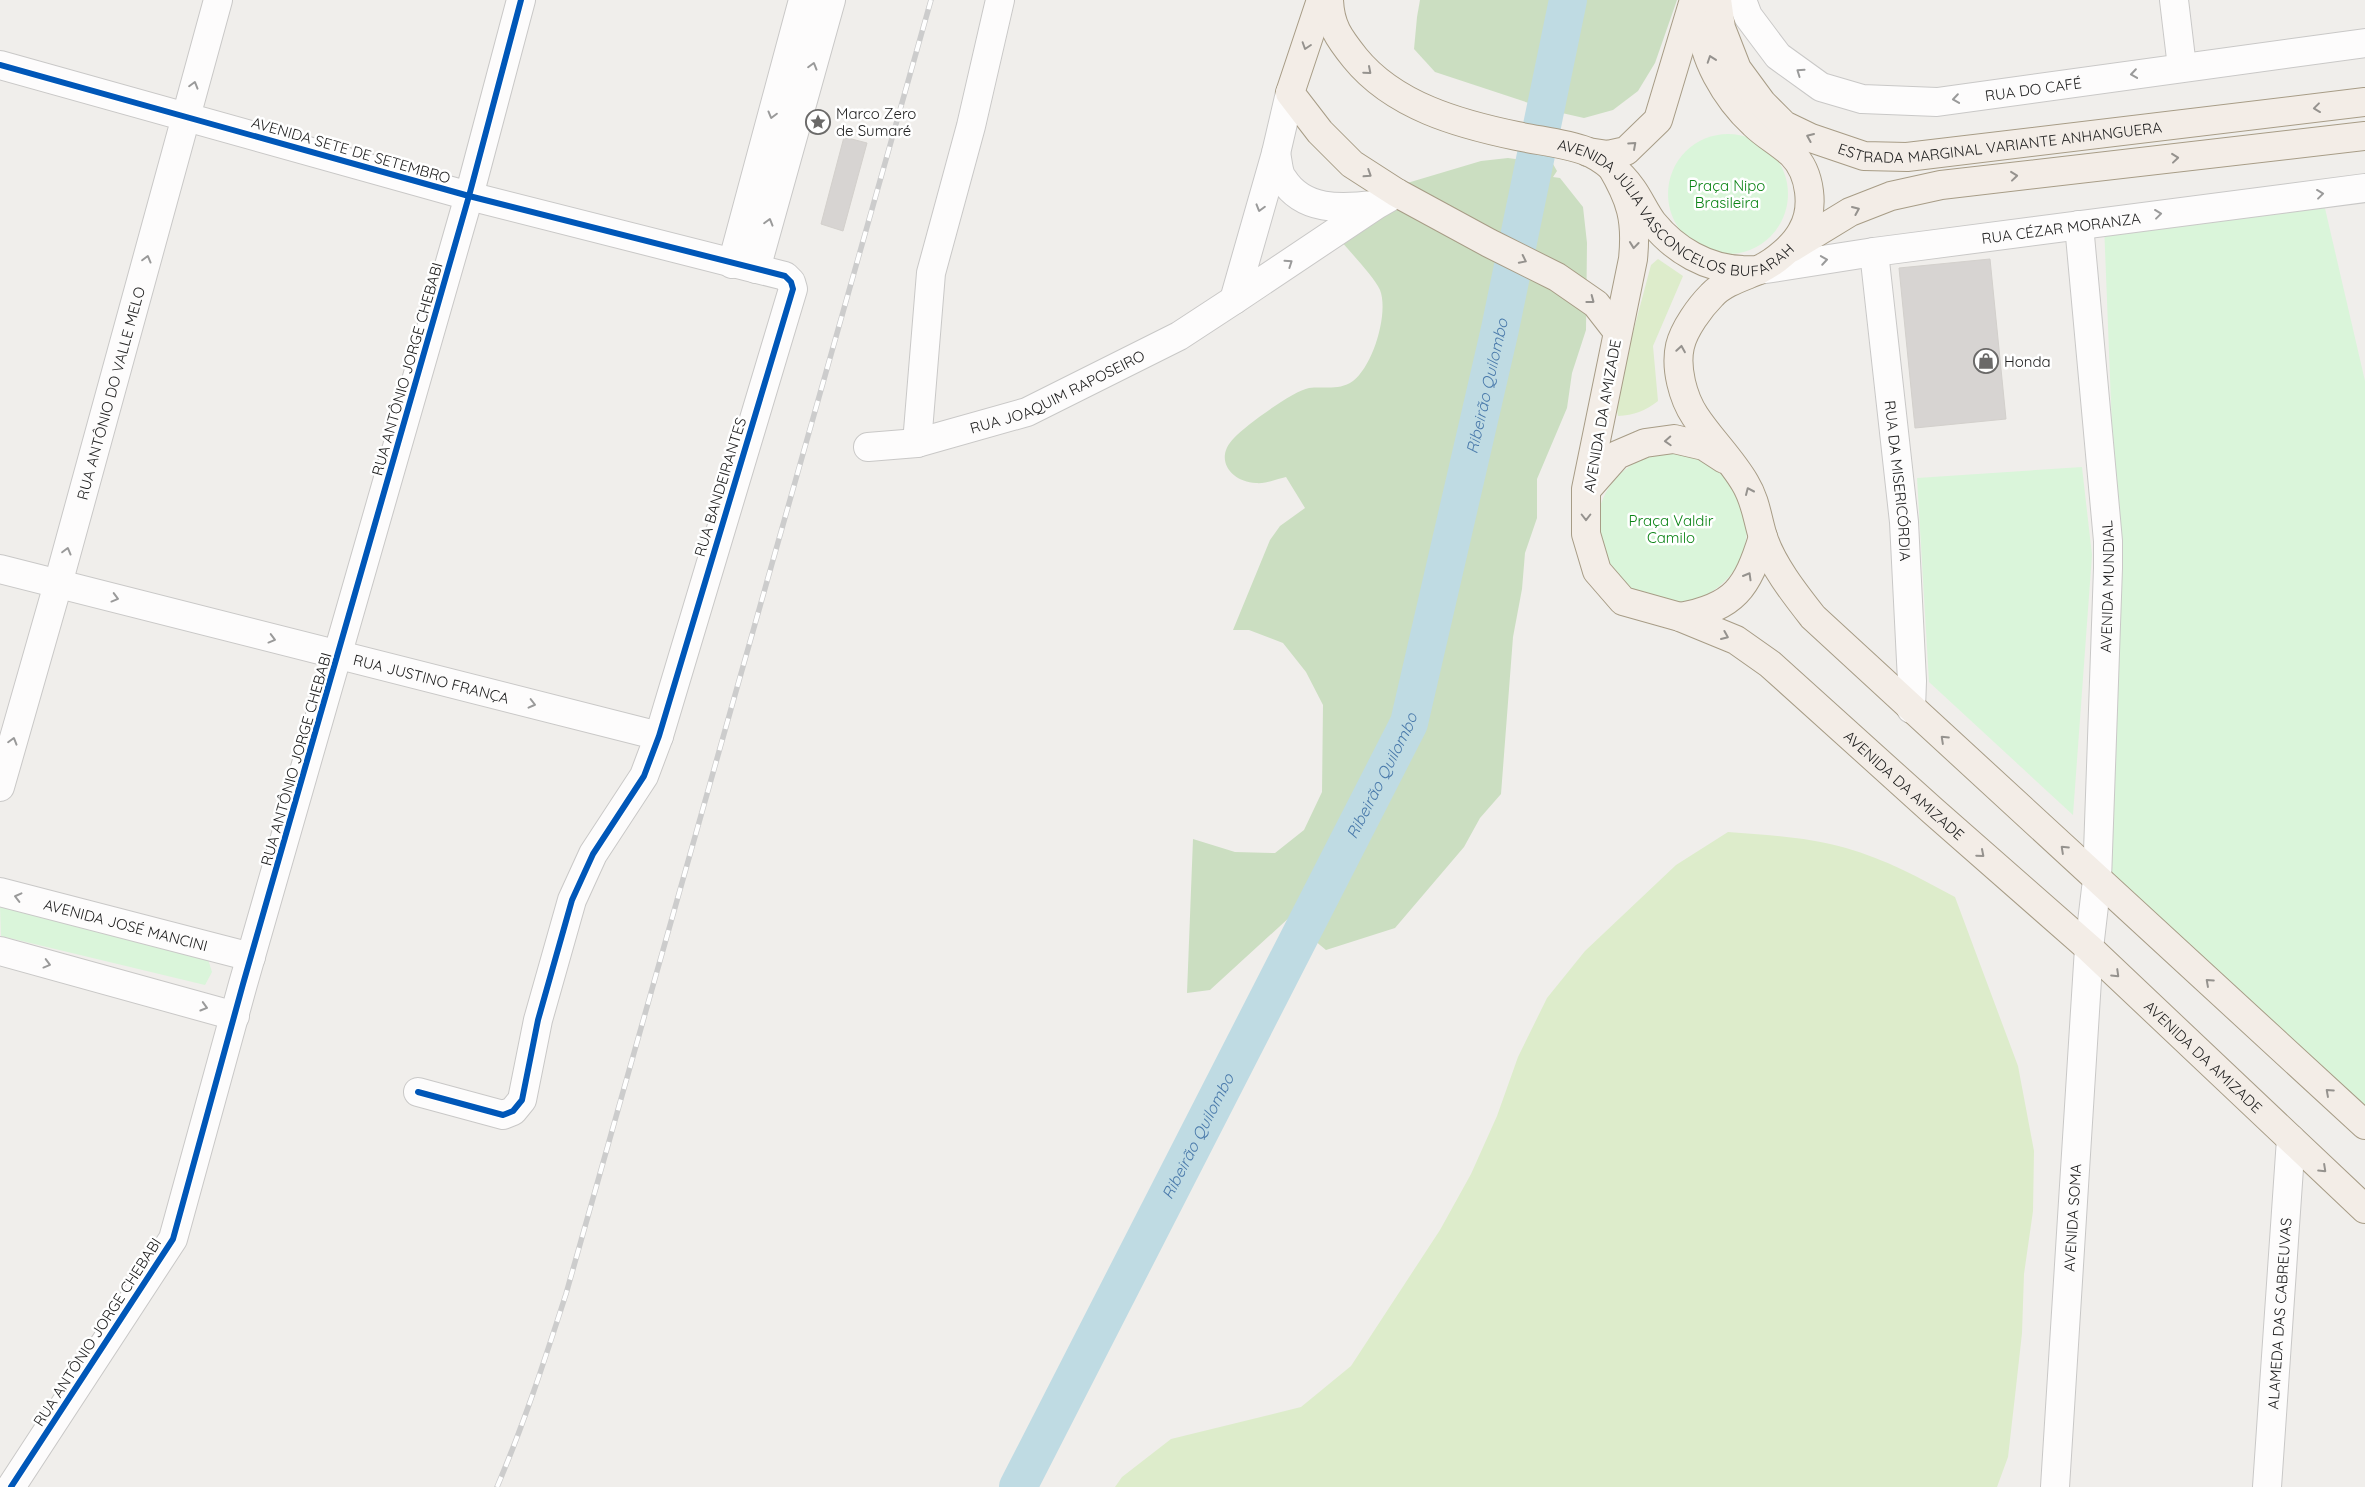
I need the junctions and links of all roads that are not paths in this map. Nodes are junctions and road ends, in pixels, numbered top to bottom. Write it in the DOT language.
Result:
graph roads {
  1 [pos="218,0"];
  2 [pos="521,0"];
  3 [pos="802,0"];
  4 [pos="831,0"];
  5 [pos="1000,0"];
  6 [pos="1321,0"];
  7 [pos="1329,0"];
  8 [pos="1694,0"];
  9 [pos="1708,0"];
  10 [pos="1717,0"];
  11 [pos="1742,0"];
  12 [pos="2174,0"];
  13 [pos="2365,43"];
  14 [pos="0,65"];
  15 [pos="2182,67"];
  16 [pos="1290,93"];
  17 [pos="2365,102"];
  18 [pos="186,117"];
  19 [pos="2365,136"];
  20 [pos="1575,148"];
  21 [pos="1276,153"];
  22 [pos="1611,166"];
  23 [pos="2365,188"];
  24 [pos="469,196"];
  25 [pos="1386,199"];
  26 [pos="2079,225"];
  27 [pos="1874,252"];
  28 [pos="1784,253"];
  29 [pos="744,267"];
  30 [pos="1759,270"];
  31 [pos="1234,300"];
  32 [pos="1618,331"];
  33 [pos="918,443"];
  34 [pos="868,448"];
  35 [pos="1729,462"];
  36 [pos="1586,489"];
  37 [pos="1763,537"];
  38 [pos="0,569"];
  39 [pos="58,584"];
  40 [pos="1680,617"];
  41 [pos="338,656"];
  42 [pos="1911,709"];
  43 [pos="658,736"];
  44 [pos="0,787"];
  45 [pos="2097,880"];
  46 [pos="0,892"];
  47 [pos="2089,948"];
  48 [pos="0,951"];
  49 [pos="251,957"];
  50 [pos="235,1016"];
  51 [pos="418,1092"];
  52 [pos="2365,1125"];
  53 [pos="2291,1139"];
  54 [pos="2365,1209"];
  55 [pos="11,1487"];
  56 [pos="2055,1487"];
  57 [pos="2267,1487"];
  18 -- 1 [label="street, RUA ANTÔNIO DO VALLE MELO, one-way"];
  2 -- 24 [label="street, RUA ANTÔNIO JORGE CHEBABI"];
  3 -- 29 [label="street, one-way"];
  29 -- 4 [label="street, one-way"];
  5 -- 33 [label="street"];
  6 -- 16 [label="main road, one-way"];
  7 -- 20 [label="main road, AVENIDA JÚLIA VASCONCELOS BUFARAH, one-way"];
  20 -- 8 [label="main road, one-way"];
  28 -- 9 [label="main road, AVENIDA JÚLIA VASCONCELOS BUFARAH, one-way"];
  17 -- 10 [label="main road, ESTRADA MARGINAL VARIANTE ANHANGUERA, one-way"];
  15 -- 11 [label="street, RUA DO CAFÉ, one-way"];
  12 -- 15 [label="street"];
  13 -- 15 [label="street, RUA DO CAFÉ"];
  14 -- 18 [label="street, AVENIDA SETE DE SETEMBRO"];
  16 -- 21 [label="street"];
  16 -- 25 [label="main road, AVENIDA DA AMIZADE, one-way"];
  18 -- 24 [label="street, AVENIDA SETE DE SETEMBRO"];
  39 -- 18 [label="street, RUA ANTÔNIO DO VALLE MELO, one-way"];
  28 -- 19 [label="main road, one-way"];
  20 -- 22 [label="main road, AVENIDA JÚLIA VASCONCELOS BUFARAH"];
  21 -- 25 [label="street"];
  21 -- 31 [label="street, one-way"];
  22 -- 30 [label="main road, AVENIDA JÚLIA VASCONCELOS BUFARAH"];
  22 -- 32 [label="main road, AVENIDA DA AMIZADE, one-way"];
  26 -- 23 [label="street, RUA CÉZAR MORANZA, one-way"];
  24 -- 29 [label="street, AVENIDA SETE DE SETEMBRO"];
  24 -- 41 [label="street, RUA ANTÔNIO JORGE CHEBABI"];
  31 -- 25 [label="street, RUA JOAQUIM RAPOSEIRO, one-way"];
  25 -- 32 [label="main road, AVENIDA DA AMIZADE, one-way"];
  26 -- 27 [label="street, RUA CÉZAR MORANZA"];
  26 -- 45 [label="street, AVENIDA MUNDIAL"];
  30 -- 27 [label="street, RUA CÉZAR MORANZA, one-way"];
  27 -- 42 [label="street, RUA DA MISERICÓRDIA"];
  28 -- 30 [label="main road, AVENIDA JÚLIA VASCONCELOS BUFARAH"];
  29 -- 43 [label="street, RUA BANDEIRANTES"];
  35 -- 30 [label="main road, one-way"];
  31 -- 33 [label="street, RUA JOAQUIM RAPOSEIRO"];
  32 -- 36 [label="main road, AVENIDA DA AMIZADE"];
  33 -- 34 [label="street, RUA JOAQUIM RAPOSEIRO"];
  35 -- 36 [label="main road, one-way"];
  37 -- 35 [label="main road, one-way"];
  36 -- 40 [label="main road, AVENIDA DA AMIZADE, one-way"];
  40 -- 37 [label="main road, one-way"];
  37 -- 42 [label="main road"];
  38 -- 39 [label="street, RUA JUSTINO FRANÇA"];
  39 -- 41 [label="street, RUA JUSTINO FRANÇA, one-way"];
  44 -- 39 [label="street, RUA ANTÔNIO DO VALLE MELO, one-way"];
  40 -- 47 [label="main road, AVENIDA DA AMIZADE, one-way"];
  41 -- 43 [label="street, RUA JUSTINO FRANÇA, one-way"];
  41 -- 49 [label="street, RUA ANTÔNIO JORGE CHEBABI"];
  45 -- 42 [label="main road, one-way"];
  43 -- 51 [label="street, RUA BANDEIRANTES"];
  45 -- 47 [label="street, AVENIDA MUNDIAL"];
  52 -- 45 [label="main road, one-way"];
  49 -- 46 [label="street, AVENIDA JOSÉ MANCINI, one-way"];
  47 -- 53 [label="main road, AVENIDA DA AMIZADE, one-way"];
  47 -- 56 [label="street, AVENIDA SOMA"];
  48 -- 50 [label="street, one-way"];
  49 -- 50 [label="street, RUA ANTÔNIO JORGE CHEBABI"];
  50 -- 55 [label="street, RUA ANTÔNIO JORGE CHEBABI"];
  53 -- 54 [label="main road, AVENIDA DA AMIZADE, one-way"];
  53 -- 57 [label="street, ALAMEDA DAS CABREUVAS"];
}
